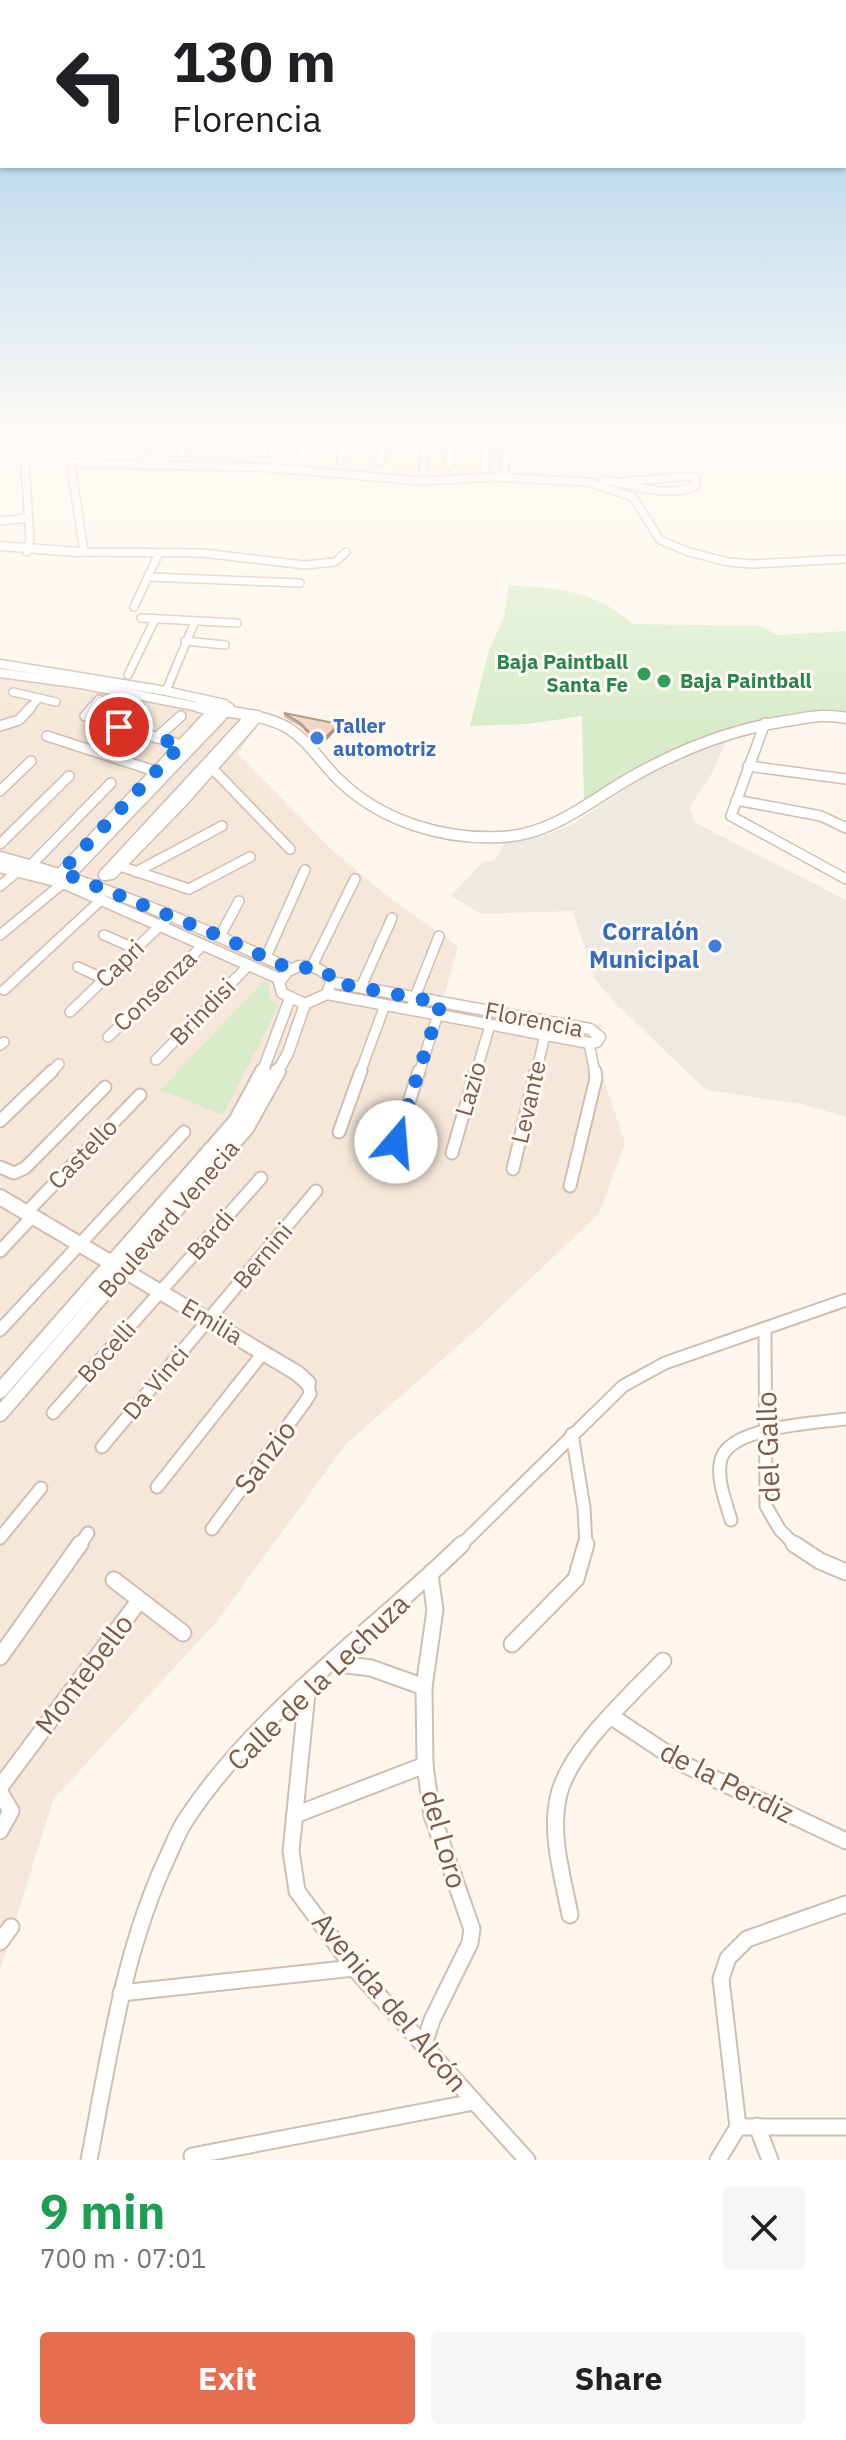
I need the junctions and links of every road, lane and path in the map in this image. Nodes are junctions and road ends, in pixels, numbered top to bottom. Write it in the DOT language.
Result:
graph roads {
  1 [pos="28,529"];
  2 [pos="78,529"];
  3 [pos="652,529"];
  4 [pos="0,548"];
  5 [pos="28,550"];
  6 [pos="81,552"];
  7 [pos="346,552"];
  8 [pos="159,553"];
  9 [pos="846,559"];
  10 [pos="148,577"];
  11 [pos="300,583"];
  12 [pos="134,607"];
  13 [pos="141,618"];
  14 [pos="155,619"];
  15 [pos="195,621"];
  16 [pos="237,623"];
  17 [pos="185,641"];
  18 [pos="225,645"];
  19 [pos="0,664"];
  20 [pos="0,673"];
  21 [pos="128,675"];
  22 [pos="166,691"];
  23 [pos="13,692"];
  24 [pos="39,698"];
  25 [pos="99,699"];
  26 [pos="56,702"];
  27 [pos="140,706"];
  28 [pos="226,708"];
  29 [pos="181,716"];
  30 [pos="255,716"];
  31 [pos="844,717"];
  32 [pos="765,723"];
  33 [pos="0,726"];
  34 [pos="119,727"];
  35 [pos="47,736"];
  36 [pos="156,738"];
  37 [pos="186,747"];
  38 [pos="31,761"];
  39 [pos="210,766"];
  40 [pos="748,766"];
  41 [pos="161,773"];
  42 [pos="69,776"];
  43 [pos="846,779"];
  44 [pos="111,783"];
  45 [pos="0,791"];
  46 [pos="736,800"];
  47 [pos="821,816"];
  48 [pos="846,819"];
  49 [pos="222,826"];
  50 [pos="846,828"];
  51 [pos="0,844"];
  52 [pos="290,849"];
  53 [pos="0,857"];
  54 [pos="250,857"];
  55 [pos="33,863"];
  56 [pos="117,865"];
  57 [pos="0,867"];
  58 [pos="305,870"];
  59 [pos="18,871"];
  60 [pos="136,872"];
  61 [pos="61,879"];
  62 [pos="355,879"];
  63 [pos="846,879"];
  64 [pos="0,886"];
  65 [pos="102,899"];
  66 [pos="239,901"];
  67 [pos="170,916"];
  68 [pos="392,918"];
  69 [pos="161,925"];
  70 [pos="0,935"];
  71 [pos="104,935"];
  72 [pos="220,936"];
  73 [pos="439,936"];
  74 [pos="203,945"];
  75 [pos="136,949"];
  76 [pos="266,957"];
  77 [pos="249,965"];
  78 [pos="312,966"];
  79 [pos="78,967"];
  80 [pos="290,969"];
  81 [pos="104,979"];
  82 [pos="280,979"];
  83 [pos="361,987"];
  84 [pos="329,988"];
  85 [pos="4,990"];
  86 [pos="415,997"];
  87 [pos="289,1001"];
  88 [pos="305,1004"];
  89 [pos="385,1005"];
  90 [pos="439,1009"];
  91 [pos="410,1010"];
  92 [pos="70,1012"];
  93 [pos="490,1025"];
  94 [pos="545,1035"];
  95 [pos="108,1037"];
  96 [pos="589,1043"];
  97 [pos="156,1060"];
  98 [pos="59,1064"];
  99 [pos="105,1087"];
  100 [pos="140,1095"];
  101 [pos="0,1121"];
  102 [pos="184,1132"];
  103 [pos="339,1132"];
  104 [pos="396,1142"];
  105 [pos="452,1153"];
  106 [pos="0,1167"];
  107 [pos="513,1169"];
  108 [pos="261,1178"];
  109 [pos="570,1186"];
  110 [pos="316,1191"];
  111 [pos="0,1197"];
  112 [pos="29,1215"];
  113 [pos="79,1244"];
  114 [pos="0,1251"];
  115 [pos="119,1267"];
  116 [pos="162,1292"];
  117 [pos="846,1300"];
  118 [pos="209,1320"];
  119 [pos="765,1329"];
  120 [pos="0,1330"];
  121 [pos="263,1353"];
  122 [pos="308,1383"];
  123 [pos="0,1391"];
  124 [pos="53,1413"];
  125 [pos="0,1414"];
  126 [pos="846,1419"];
  127 [pos="765,1432"];
  128 [pos="572,1434"];
  129 [pos="102,1447"];
  130 [pos="157,1487"];
  131 [pos="41,1488"];
  132 [pos="731,1520"];
  133 [pos="212,1529"];
  134 [pos="88,1533"];
  135 [pos="0,1538"];
  136 [pos="846,1572"];
  137 [pos="430,1575"];
  138 [pos="114,1580"];
  139 [pos="139,1601"];
  140 [pos="183,1633"];
  141 [pos="512,1644"];
  142 [pos="0,1657"];
  143 [pos="663,1661"];
  144 [pos="331,1663"];
  145 [pos="308,1683"];
  146 [pos="424,1687"];
  147 [pos="612,1717"];
  148 [pos="425,1765"];
  149 [pos="0,1789"];
  150 [pos="295,1815"];
  151 [pos="4,1825"];
  152 [pos="846,1841"];
  153 [pos="846,1904"];
  154 [pos="570,1915"];
  155 [pos="11,1927"];
  156 [pos="0,1942"];
  157 [pos="354,1968"];
  158 [pos="121,1993"];
  159 [pos="424,2044"];
  160 [pos="474,2102"];
  161 [pos="757,2126"];
  162 [pos="738,2127"];
  163 [pos="846,2127"];
  164 [pos="192,2156"];
  165 [pos="89,2160"];
  166 [pos="527,2160"];
  167 [pos="718,2160"];
  168 [pos="770,2160"];
  1 -- 5 [label="street"];
  2 -- 6 [label="street"];
  3 -- 9 [label="street"];
  4 -- 5 [label="street"];
  5 -- 6 [label="street"];
  6 -- 8 [label="street"];
  7 -- 8 [label="street"];
  8 -- 10 [label="street"];
  10 -- 11 [label="street"];
  10 -- 12 [label="street"];
  13 -- 14 [label="street"];
  14 -- 15 [label="street"];
  14 -- 21 [label="street"];
  15 -- 16 [label="street"];
  15 -- 17 [label="street"];
  17 -- 18 [label="street"];
  17 -- 22 [label="street"];
  19 -- 22 [label="street"];
  20 -- 28 [label="street"];
  22 -- 28 [label="street"];
  23 -- 24 [label="street"];
  24 -- 26 [label="street"];
  24 -- 33 [label="street"];
  25 -- 34 [label="street"];
  27 -- 34 [label="street"];
  28 -- 30 [label="street"];
  28 -- 37 [label="street"];
  29 -- 36 [label="street"];
  30 -- 32 [label="street"];
  30 -- 39 [label="street"];
  31 -- 32 [label="street"];
  32 -- 40 [label="street"];
  34 -- 36 [label="street"];
  35 -- 41 [label="street"];
  36 -- 37 [label="street"];
  37 -- 41 [label="street"];
  38 -- 45 [label="street"];
  39 -- 52 [label="street"];
  39 -- 56 [label="street"];
  40 -- 43 [label="street"];
  40 -- 46 [label="street"];
  41 -- 61 [label="street"];
  42 -- 51 [label="street"];
  44 -- 55 [label="street"];
  46 -- 47 [label="street"];
  46 -- 63 [label="street"];
  47 -- 48 [label="street"];
  47 -- 50 [label="street"];
  49 -- 60 [label="street"];
  53 -- 55 [label="street"];
  54 -- 60 [label="street"];
  55 -- 61 [label="street"];
  56 -- 60 [label="street"];
  57 -- 59 [label="street"];
  58 -- 76 [label="street"];
  59 -- 61 [label="street"];
  59 -- 64 [label="street"];
  61 -- 65 [label="street"];
  61 -- 67 [label="street"];
  61 -- 70 [label="street"];
  62 -- 78 [label="street"];
  65 -- 69 [label="street"];
  65 -- 85 [label="street"];
  66 -- 72 [label="street"];
  67 -- 69 [label="street, Capri"];
  67 -- 72 [label="street"];
  68 -- 83 [label="street"];
  69 -- 74 [label="street"];
  69 -- 75 [label="street, Capri"];
  71 -- 75 [label="street"];
  72 -- 76 [label="street"];
  73 -- 86 [label="street"];
  74 -- 77 [label="street"];
  74 -- 95 [label="street, Consenza"];
  75 -- 81 [label="street, Capri"];
  76 -- 80 [label="street"];
  77 -- 82 [label="street"];
  77 -- 97 [label="street, Brindisi"];
  78 -- 80 [label="street"];
  78 -- 84 [label="street"];
  79 -- 81 [label="street"];
  80 -- 82 [label="street"];
  81 -- 92 [label="street, Capri"];
  82 -- 87 [label="street"];
  83 -- 84 [label="street, Florencia"];
  83 -- 86 [label="street, Florencia"];
  84 -- 88 [label="street"];
  84 -- 89 [label="street, Florencia"];
  86 -- 90 [label="street, Florencia"];
  86 -- 91 [label="street"];
  87 -- 88 [label="street"];
  87 -- 115 [label="street, Boulevard Venecia"];
  88 -- 115 [label="street, Boulevard Venecia"];
  89 -- 91 [label="street, Florencia"];
  89 -- 103 [label="street"];
  90 -- 91 [label="street, Florencia"];
  90 -- 93 [label="street, Florencia"];
  90 -- 96 [label="street, Florencia"];
  90 -- 104 [label="street"];
  93 -- 94 [label="street, Florencia"];
  93 -- 105 [label="street, Lazio"];
  94 -- 96 [label="street, Florencia"];
  94 -- 107 [label="street, Levante"];
  96 -- 109 [label="street"];
  98 -- 101 [label="street"];
  99 -- 106 [label="street"];
  100 -- 112 [label="street, Castello"];
  102 -- 113 [label="street"];
  108 -- 116 [label="street, Bardi"];
  110 -- 118 [label="street, Bernini"];
  111 -- 112 [label="street, Emilia"];
  112 -- 113 [label="street, Emilia"];
  112 -- 114 [label="street, Castello"];
  113 -- 115 [label="street, Emilia"];
  113 -- 120 [label="street"];
  115 -- 116 [label="street, Emilia"];
  115 -- 123 [label="street, Boulevard Venecia"];
  115 -- 125 [label="street, Boulevard Venecia"];
  116 -- 118 [label="street, Emilia"];
  116 -- 124 [label="street, Bocelli"];
  117 -- 119 [label="street, Calle de la Lechuza"];
  118 -- 121 [label="street, Emilia"];
  118 -- 129 [label="street, Da Vinci"];
  119 -- 127 [label="street, del Gallo"];
  119 -- 128 [label="street, Calle de la Lechuza"];
  121 -- 122 [label="street, Emilia"];
  121 -- 130 [label="street"];
  122 -- 133 [label="street, Sanzio"];
  126 -- 127 [label="street"];
  127 -- 132 [label="street"];
  127 -- 136 [label="street, del Gallo"];
  128 -- 137 [label="street, Calle de la Lechuza"];
  128 -- 141 [label="street"];
  131 -- 135 [label="street"];
  134 -- 142 [label="street"];
  137 -- 144 [label="street, Calle de la Lechuza"];
  137 -- 146 [label="street, del Loro"];
  138 -- 139 [label="street, Montebello"];
  139 -- 140 [label="street, Montebello"];
  139 -- 149 [label="street, Montebello"];
  143 -- 147 [label="street"];
  144 -- 145 [label="street, Calle de la Lechuza"];
  144 -- 146 [label="street"];
  145 -- 150 [label="street, Avenida del Alcón"];
  145 -- 158 [label="street, Calle de la Lechuza"];
  146 -- 148 [label="street, del Loro"];
  147 -- 152 [label="street, de la Perdiz"];
  147 -- 154 [label="street"];
  148 -- 150 [label="street"];
  148 -- 159 [label="street, del Loro"];
  149 -- 151 [label="street"];
  150 -- 157 [label="street, Avenida del Alcón"];
  153 -- 162 [label="street"];
  155 -- 156 [label="street"];
  157 -- 158 [label="street"];
  157 -- 159 [label="street, Avenida del Alcón"];
  158 -- 165 [label="street, Calle de la Lechuza"];
  159 -- 160 [label="street, Avenida del Alcón"];
  160 -- 164 [label="street"];
  160 -- 166 [label="street, Avenida del Alcón"];
  161 -- 162 [label="street"];
  161 -- 163 [label="street"];
  161 -- 168 [label="street"];
  162 -- 167 [label="street"];
}
